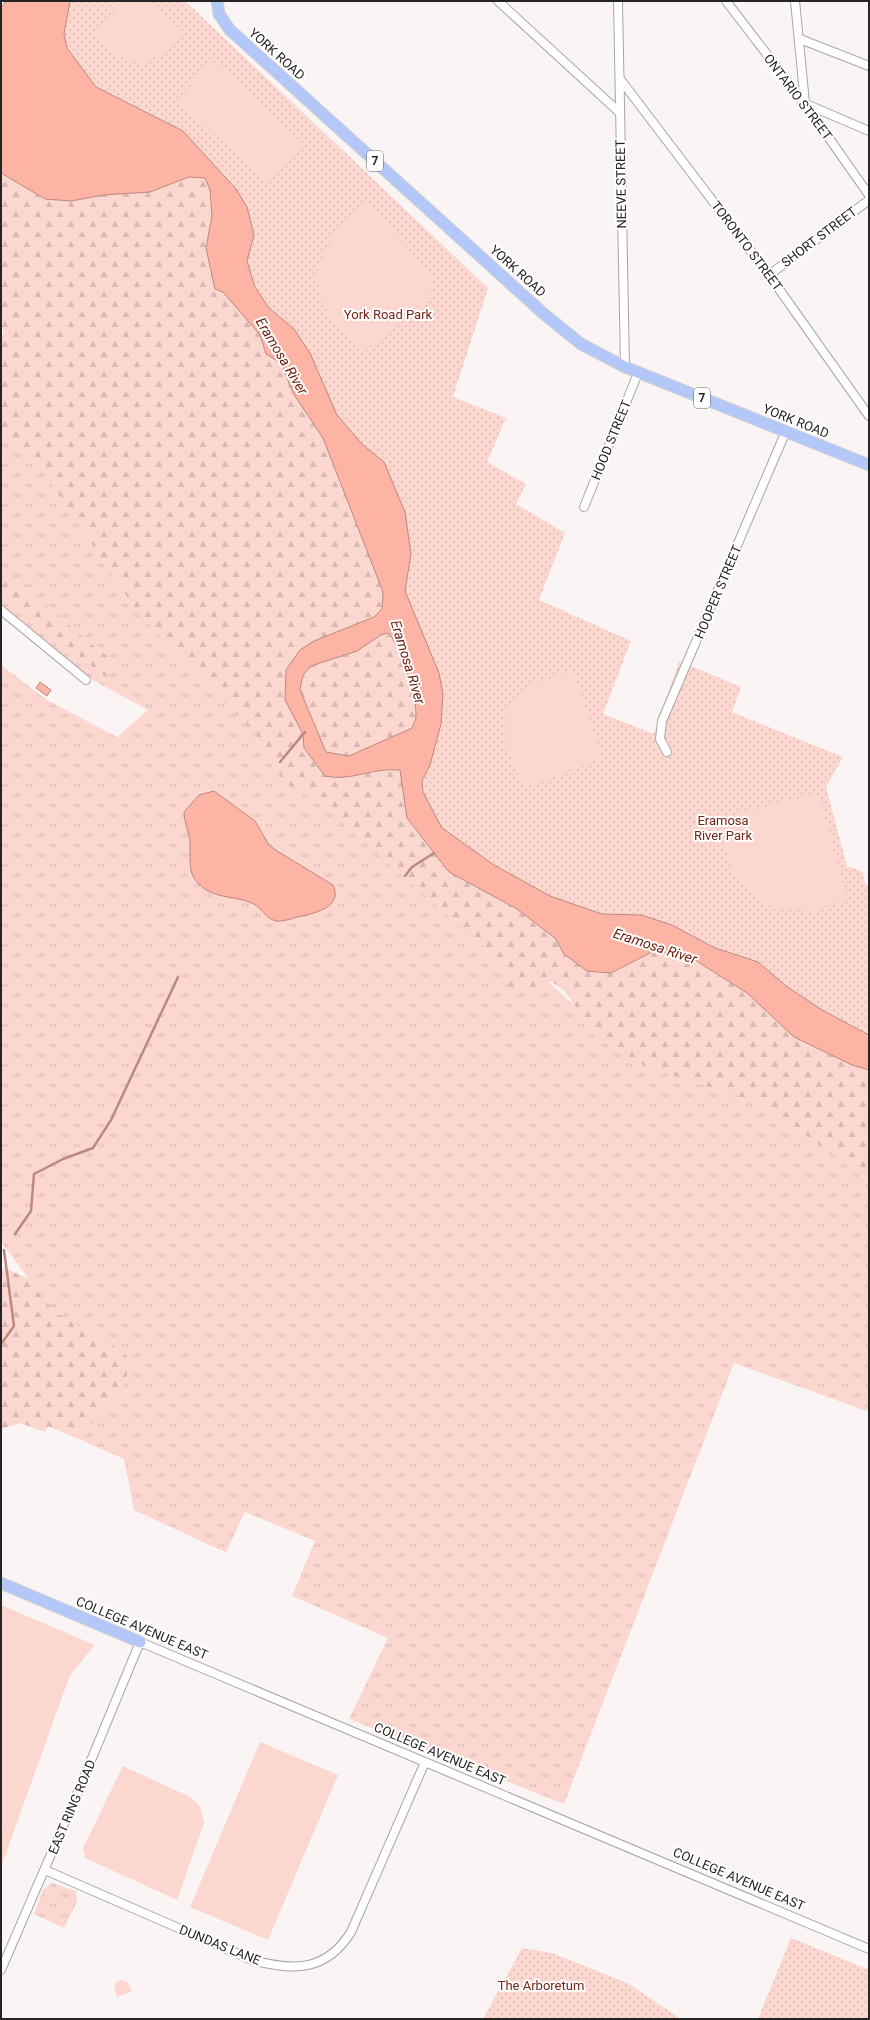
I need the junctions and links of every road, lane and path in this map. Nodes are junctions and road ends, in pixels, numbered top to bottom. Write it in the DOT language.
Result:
graph roads {
  1 [pos="217,1"];
  2 [pos="498,1"];
  3 [pos="618,1"];
  4 [pos="726,1"];
  5 [pos="795,1"];
  6 [pos="800,39"];
  7 [pos="869,66"];
  8 [pos="620,79"];
  9 [pos="805,104"];
  10 [pos="620,112"];
  11 [pos="869,131"];
  12 [pos="869,195"];
  13 [pos="869,200"];
  14 [pos="769,275"];
  15 [pos="625,367"];
  16 [pos="638,372"];
  17 [pos="869,416"];
  18 [pos="786,432"];
  19 [pos="869,465"];
  20 [pos="584,507"];
  21 [pos="1,610"];
  22 [pos="86,680"];
  23 [pos="667,752"];
  24 [pos="1,1584"];
  25 [pos="140,1642"];
  26 [pos="425,1762"];
  27 [pos="45,1870"];
  28 [pos="869,1949"];
  29 [pos="1,1970"];
  1 -- 15 [label="main road, YORK ROAD / 7"];
  2 -- 10 [label="street"];
  3 -- 8 [label="street, NEEVE STREET"];
  4 -- 9 [label="street, ONTARIO STREET"];
  5 -- 6 [label="street"];
  6 -- 7 [label="street"];
  6 -- 9 [label="street"];
  8 -- 10 [label="street, NEEVE STREET"];
  8 -- 14 [label="street, TORONTO STREET"];
  9 -- 11 [label="street"];
  9 -- 12 [label="street, ONTARIO STREET"];
  10 -- 15 [label="street, NEEVE STREET"];
  13 -- 14 [label="street, SHORT STREET"];
  14 -- 17 [label="street, TORONTO STREET"];
  15 -- 16 [label="main road, YORK ROAD / 7"];
  16 -- 18 [label="main road, YORK ROAD / 7"];
  16 -- 20 [label="street, HOOD STREET"];
  18 -- 19 [label="main road, YORK ROAD / 7"];
  18 -- 23 [label="street, HOOPER STREET"];
  21 -- 22 [label="street"];
  24 -- 25 [label="main road, COLLEGE AVENUE EAST"];
  25 -- 26 [label="street, COLLEGE AVENUE EAST"];
  25 -- 27 [label="street, EAST RING ROAD"];
  26 -- 27 [label="street, DUNDAS LANE"];
  26 -- 28 [label="street, COLLEGE AVENUE EAST"];
  27 -- 29 [label="street, EAST RING ROAD"];
}
